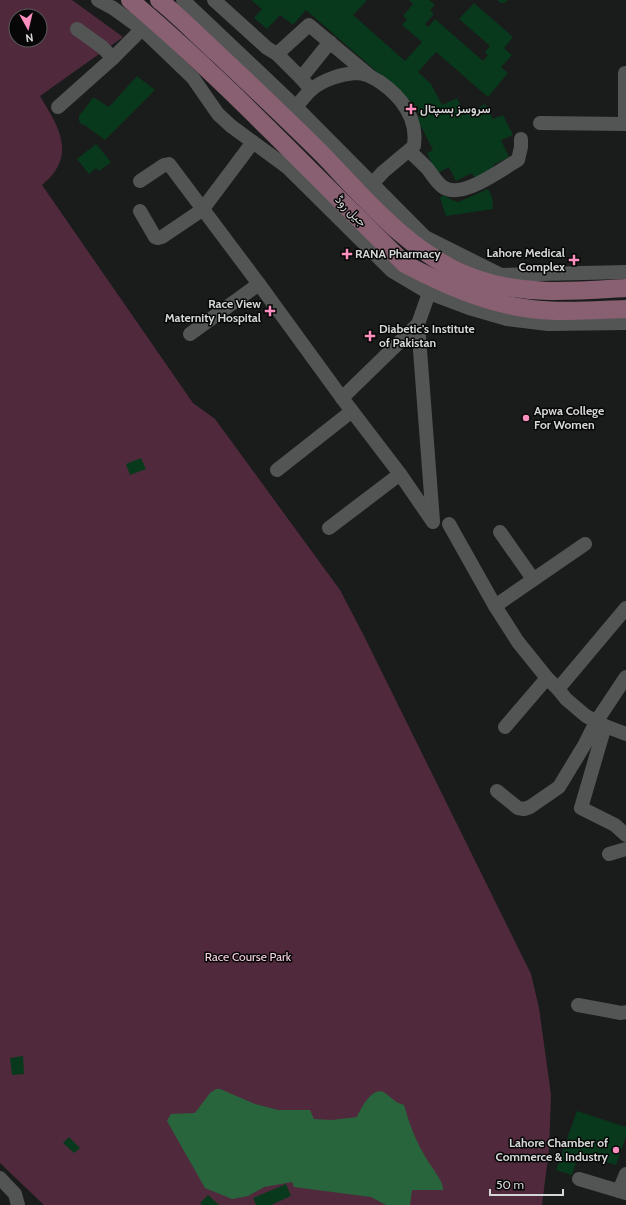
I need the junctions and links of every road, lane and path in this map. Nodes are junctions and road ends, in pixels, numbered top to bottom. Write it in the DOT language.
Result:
graph roads {
  1 [pos="98,0"];
  2 [pos="130,0"];
  3 [pos="183,0"];
  4 [pos="214,0"];
  5 [pos="165,2"];
  6 [pos="142,29"];
  7 [pos="77,30"];
  8 [pos="330,42"];
  9 [pos="277,54"];
  10 [pos="113,58"];
  11 [pos="624,73"];
  12 [pos="370,76"];
  13 [pos="301,78"];
  14 [pos="312,89"];
  15 [pos="58,107"];
  16 [pos="296,107"];
  17 [pos="540,123"];
  18 [pos="625,124"];
  19 [pos="274,134"];
  20 [pos="521,139"];
  21 [pos="257,145"];
  22 [pos="409,151"];
  23 [pos="140,181"];
  24 [pos="373,183"];
  25 [pos="202,210"];
  26 [pos="140,211"];
  27 [pos="626,272"];
  28 [pos="259,284"];
  29 [pos="626,288"];
  30 [pos="429,293"];
  31 [pos="626,309"];
  32 [pos="626,323"];
  33 [pos="418,324"];
  34 [pos="190,334"];
  35 [pos="342,398"];
  36 [pos="352,411"];
  37 [pos="277,470"];
  38 [pos="400,474"];
  39 [pos="449,524"];
  40 [pos="329,528"];
  41 [pos="500,532"];
  42 [pos="585,544"];
  43 [pos="533,579"];
  44 [pos="495,606"];
  45 [pos="626,608"];
  46 [pos="626,677"];
  47 [pos="546,678"];
  48 [pos="558,689"];
  49 [pos="600,724"];
  50 [pos="505,727"];
  51 [pos="626,734"];
  52 [pos="497,791"];
  53 [pos="626,836"];
  54 [pos="626,849"];
  55 [pos="609,854"];
  56 [pos="578,1005"];
  57 [pos="626,1012"];
  58 [pos="626,1174"];
  59 [pos="0,1178"];
  60 [pos="579,1179"];
  61 [pos="623,1192"];
  62 [pos="18,1205"];
  1 -- 6 [label="street"];
  2 -- 19 [label="main road, جیل روڈ"];
  3 -- 16 [label="street"];
  4 -- 9 [label="street"];
  5 -- 29 [label="main road, جیل روڈ"];
  6 -- 10 [label="street"];
  6 -- 21 [label="street"];
  7 -- 10 [label="street"];
  8 -- 9 [label="street"];
  8 -- 12 [label="street"];
  8 -- 13 [label="street"];
  9 -- 13 [label="street"];
  10 -- 15 [label="street"];
  11 -- 18 [label="street"];
  12 -- 14 [label="street"];
  12 -- 22 [label="street"];
  13 -- 14 [label="street"];
  14 -- 16 [label="street"];
  16 -- 24 [label="street"];
  17 -- 18 [label="street"];
  19 -- 21 [label="street"];
  19 -- 31 [label="main road, جیل روڈ"];
  20 -- 22 [label="street"];
  21 -- 25 [label="street"];
  21 -- 30 [label="street"];
  22 -- 24 [label="street"];
  23 -- 25 [label="street"];
  24 -- 27 [label="street"];
  25 -- 26 [label="street"];
  25 -- 28 [label="street"];
  28 -- 34 [label="street"];
  28 -- 35 [label="street"];
  30 -- 32 [label="street"];
  30 -- 33 [label="street"];
  33 -- 35 [label="street"];
  33 -- 38 [label="street"];
  35 -- 36 [label="street"];
  36 -- 37 [label="street"];
  36 -- 38 [label="street"];
  38 -- 40 [label="street"];
  39 -- 44 [label="street"];
  41 -- 43 [label="street"];
  42 -- 43 [label="street"];
  43 -- 44 [label="street"];
  44 -- 47 [label="street"];
  45 -- 48 [label="street"];
  46 -- 49 [label="street"];
  47 -- 48 [label="street"];
  47 -- 50 [label="street"];
  48 -- 49 [label="street"];
  49 -- 51 [label="street"];
  49 -- 52 [label="street"];
  49 -- 53 [label="street"];
  54 -- 55 [label="street"];
  56 -- 57 [label="street"];
  58 -- 61 [label="street"];
  59 -- 62 [label="street"];
  60 -- 61 [label="street"];
}
